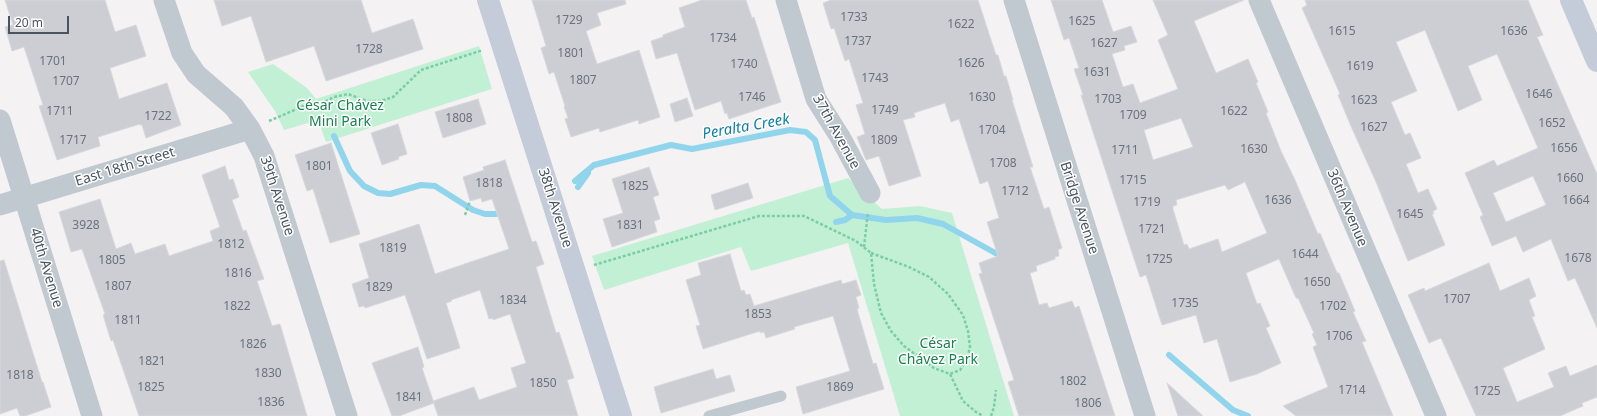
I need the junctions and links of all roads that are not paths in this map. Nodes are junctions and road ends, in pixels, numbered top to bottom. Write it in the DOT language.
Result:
graph roads {
  1 [pos="164,0"];
  2 [pos="488,0"];
  3 [pos="786,0"];
  4 [pos="1014,0"];
  5 [pos="1259,0"];
  6 [pos="1571,0"];
  7 [pos="1597,60"];
  8 [pos="0,120"];
  9 [pos="250,129"];
  10 [pos="870,193"];
  11 [pos="25,198"];
  12 [pos="0,206"];
  13 [pos="781,396"];
  14 [pos="92,416"];
  15 [pos="347,416"];
  16 [pos="621,416"];
  17 [pos="709,416"];
  18 [pos="1145,416"];
  19 [pos="1436,416"];
  1 -- 9 [label="street, 39th Avenue"];
  2 -- 16 [label="street, 38th Avenue"];
  3 -- 10 [label="street, 37th Avenue"];
  4 -- 18 [label="street, Bridge Avenue"];
  5 -- 19 [label="street, 36th Avenue"];
  6 -- 7 [label="street"];
  8 -- 11 [label="street, 40th Avenue"];
  9 -- 11 [label="street, East 18th Street"];
  9 -- 15 [label="street, 39th Avenue"];
  11 -- 12 [label="street, East 18th Street"];
  11 -- 14 [label="street, 40th Avenue"];
  13 -- 17 [label="lane"];
}
